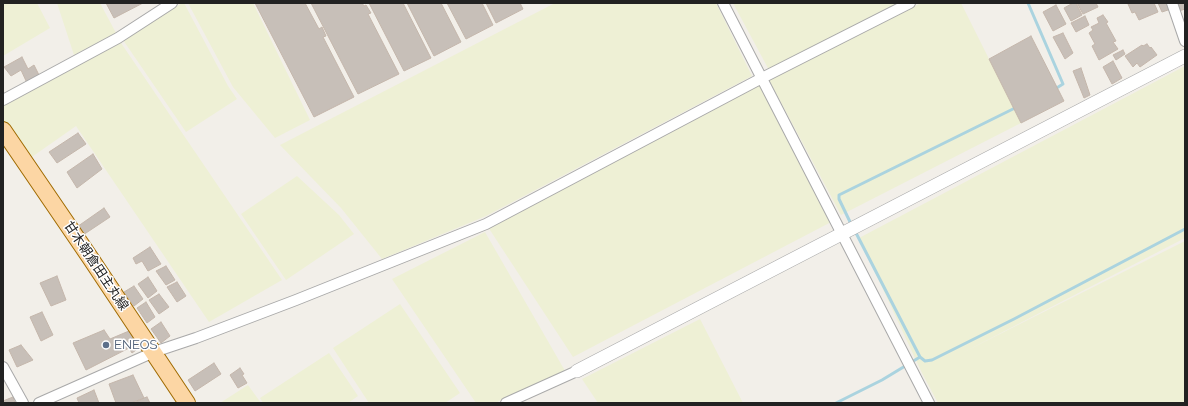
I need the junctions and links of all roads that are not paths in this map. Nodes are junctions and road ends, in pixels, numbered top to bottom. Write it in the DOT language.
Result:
graph roads {
  1 [pos="172,3"];
  2 [pos="723,3"];
  3 [pos="910,3"];
  4 [pos="1172,3"];
  5 [pos="1185,41"];
  6 [pos="1185,56"];
  7 [pos="762,78"];
  8 [pos="3,100"];
  9 [pos="3,130"];
  10 [pos="842,234"];
  11 [pos="154,352"];
  12 [pos="3,367"];
  13 [pos="577,370"];
  14 [pos="23,403"];
  15 [pos="39,403"];
  16 [pos="187,403"];
  17 [pos="506,403"];
  18 [pos="929,403"];
  1 -- 8 [label="street"];
  2 -- 7 [label="street"];
  3 -- 7 [label="street"];
  4 -- 5 [label="street"];
  6 -- 10 [label="street"];
  7 -- 10 [label="street"];
  7 -- 11 [label="street"];
  9 -- 11 [label="main road, 甘木朝倉田主丸線"];
  10 -- 13 [label="street"];
  10 -- 18 [label="street"];
  11 -- 15 [label="street"];
  11 -- 16 [label="main road, 甘木朝倉田主丸線"];
  12 -- 14 [label="street"];
  13 -- 17 [label="street"];
}
